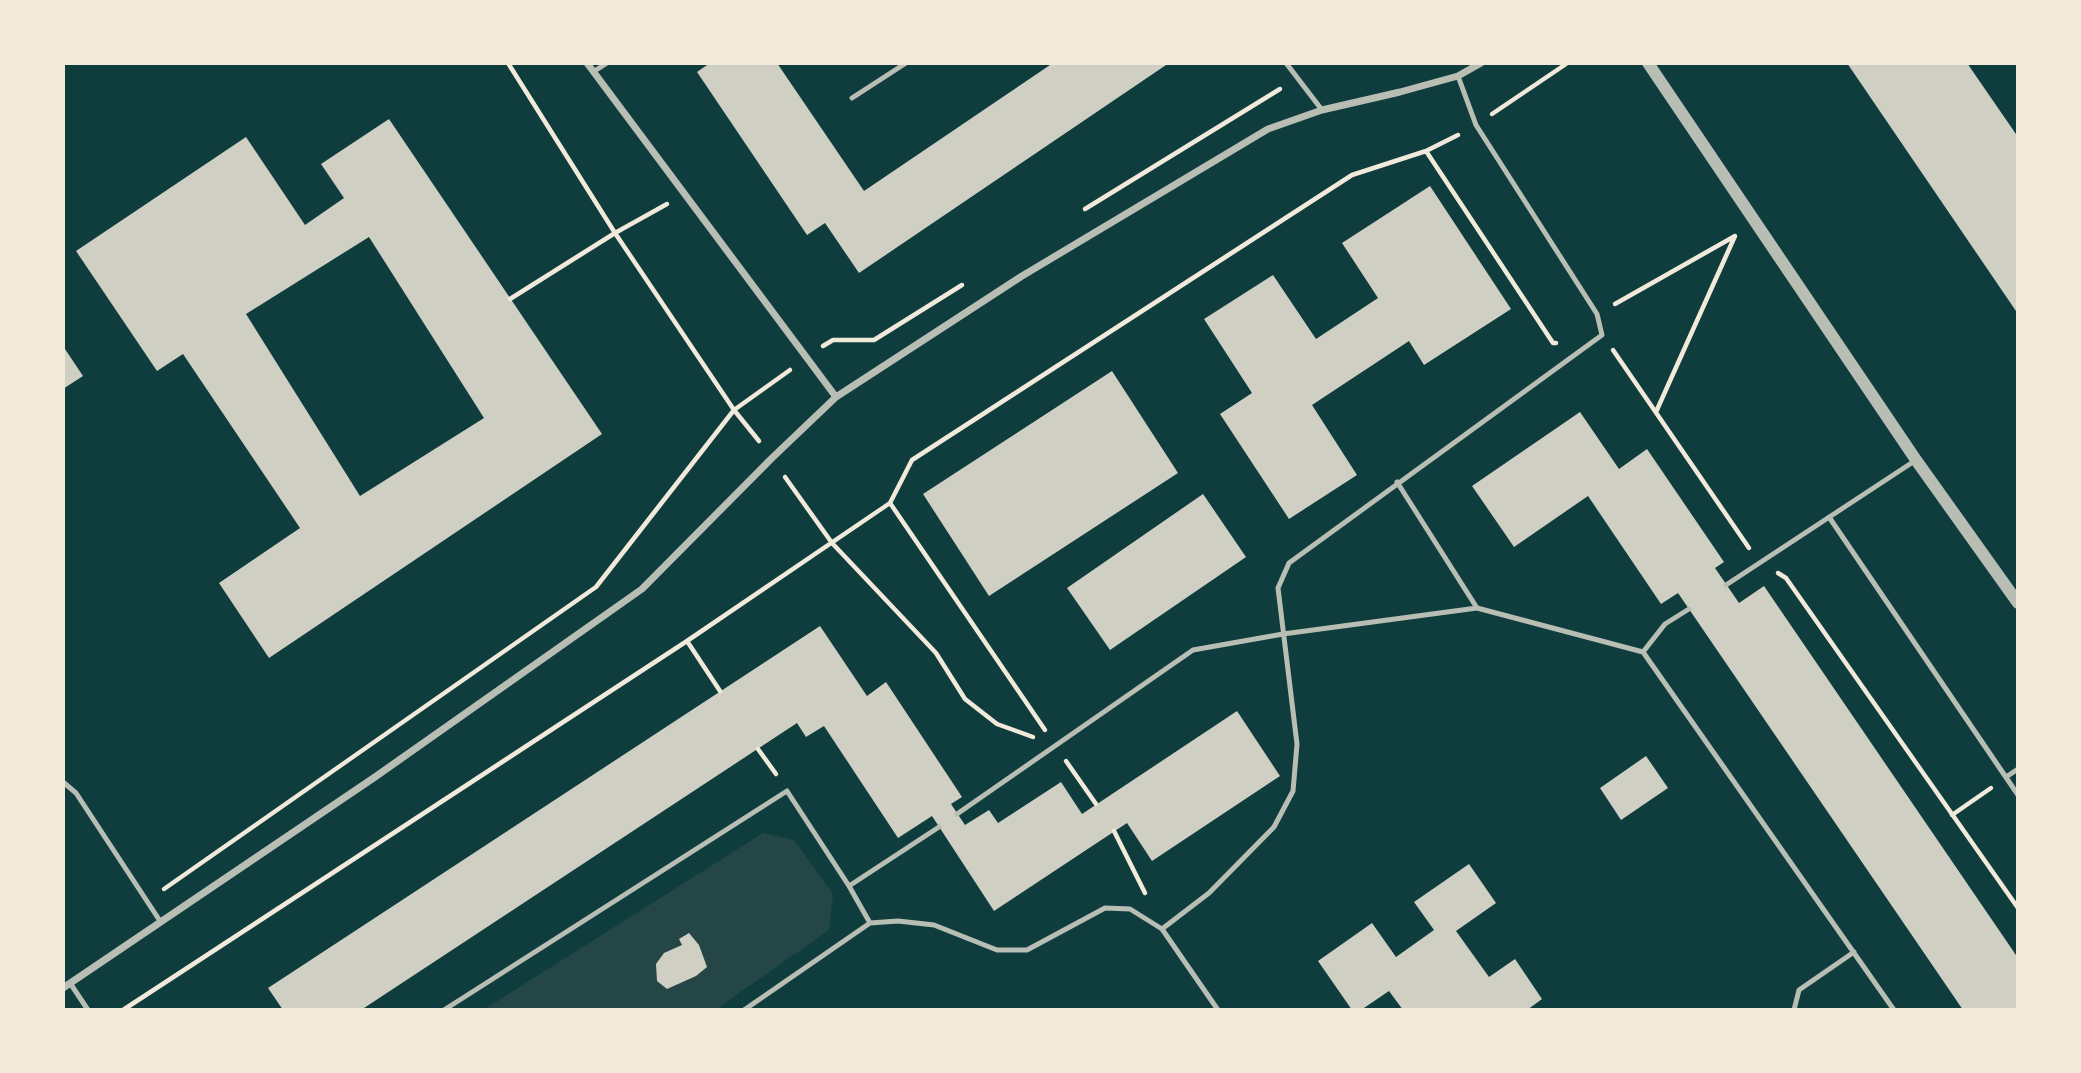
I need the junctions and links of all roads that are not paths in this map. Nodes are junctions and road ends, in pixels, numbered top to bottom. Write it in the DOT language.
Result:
graph roads {
  1 [pos="587,63"];
  2 [pos="607,63"];
  3 [pos="906,63"];
  4 [pos="1286,63"];
  5 [pos="1481,63"];
  6 [pos="1648,63"];
  7 [pos="593,72"];
  8 [pos="1458,76"];
  9 [pos="852,98"];
  10 [pos="1322,110"];
  11 [pos="835,397"];
  12 [pos="1916,460"];
  13 [pos="1397,482"];
  14 [pos="1829,517"];
  15 [pos="1726,585"];
  16 [pos="2016,596"];
  17 [pos="1477,608"];
  18 [pos="1689,609"];
  19 [pos="1283,634"];
  20 [pos="1643,652"];
  21 [pos="2018,769"];
  22 [pos="2006,778"];
  23 [pos="63,782"];
  24 [pos="2018,795"];
  25 [pos="957,814"];
  26 [pos="939,827"];
  27 [pos="849,886"];
  28 [pos="160,921"];
  29 [pos="870,923"];
  30 [pos="1162,929"];
  31 [pos="1854,952"];
  32 [pos="66,986"];
  33 [pos="88,1010"];
  34 [pos="444,1010"];
  35 [pos="744,1010"];
  36 [pos="1218,1010"];
  37 [pos="1794,1010"];
  38 [pos="1894,1010"];
  1 -- 7 [label="street"];
  2 -- 7 [label="lane"];
  3 -- 9 [label="lane"];
  4 -- 10 [label="lane"];
  5 -- 8 [label="street"];
  6 -- 12 [label="street"];
  7 -- 11 [label="street"];
  8 -- 10 [label="street"];
  8 -- 13 [label="lane"];
  10 -- 11 [label="street"];
  11 -- 28 [label="street"];
  12 -- 14 [label="lane"];
  12 -- 16 [label="street"];
  13 -- 17 [label="lane"];
  13 -- 19 [label="lane"];
  14 -- 15 [label="lane"];
  14 -- 22 [label="lane"];
  17 -- 19 [label="lane"];
  17 -- 20 [label="lane"];
  18 -- 20 [label="lane"];
  19 -- 25 [label="lane"];
  19 -- 30 [label="lane"];
  20 -- 31 [label="lane"];
  21 -- 22 [label="lane"];
  22 -- 24 [label="lane"];
  23 -- 28 [label="lane"];
  26 -- 27 [label="lane"];
  27 -- 29 [label="lane"];
  27 -- 34 [label="lane"];
  28 -- 32 [label="street"];
  29 -- 30 [label="lane"];
  29 -- 35 [label="lane"];
  30 -- 36 [label="lane"];
  31 -- 37 [label="lane"];
  31 -- 38 [label="lane"];
  32 -- 33 [label="lane"];
}
